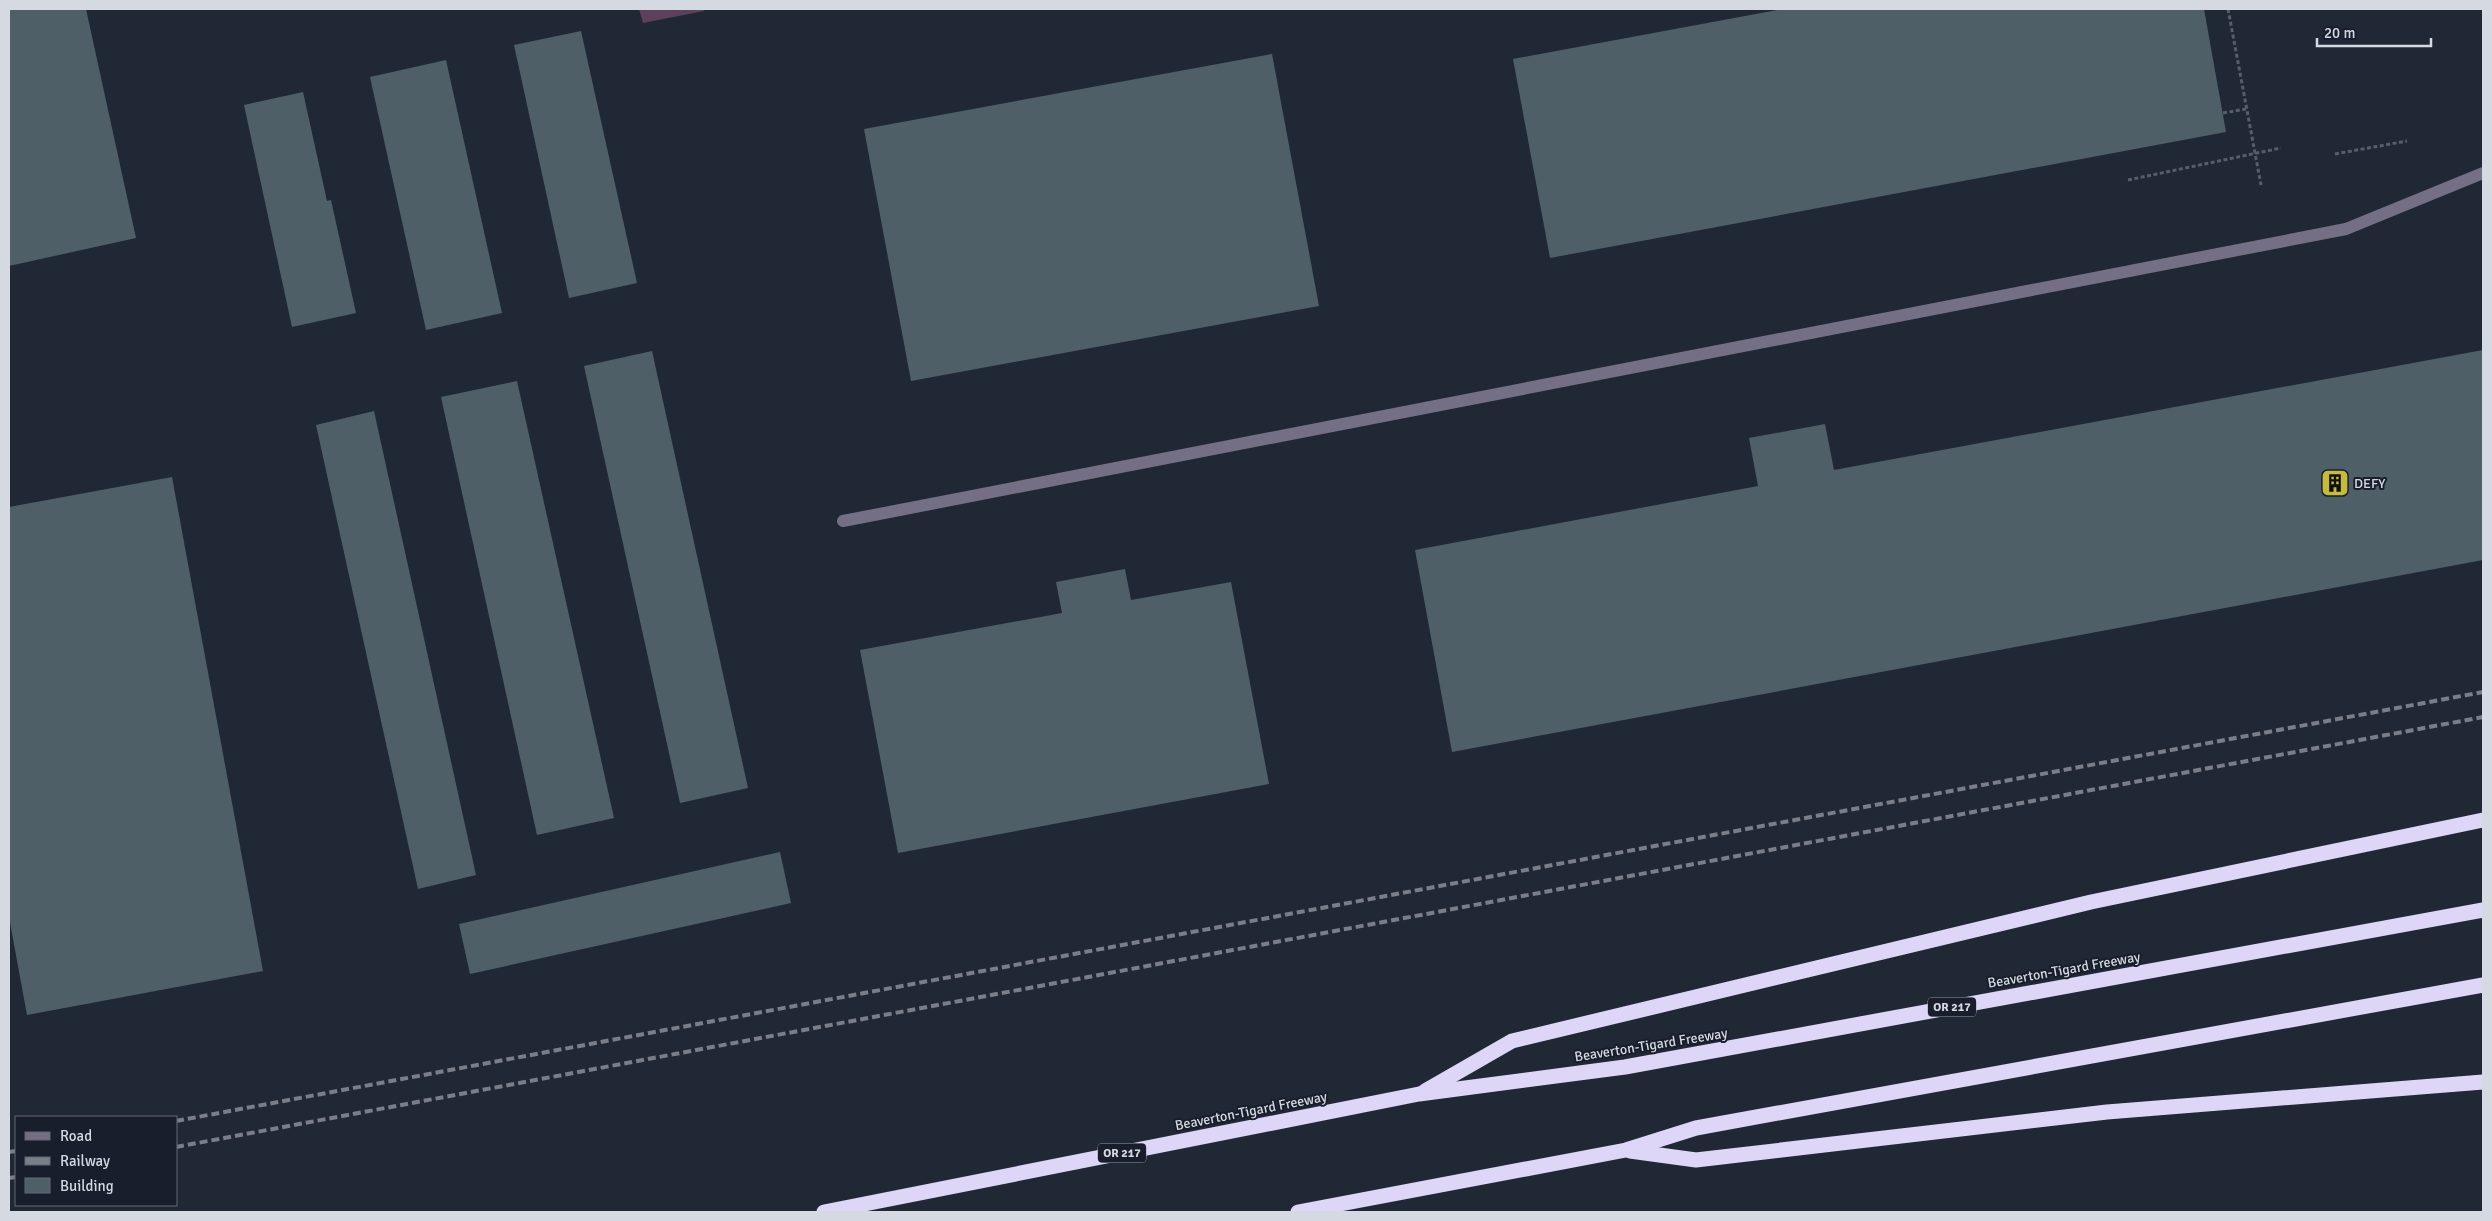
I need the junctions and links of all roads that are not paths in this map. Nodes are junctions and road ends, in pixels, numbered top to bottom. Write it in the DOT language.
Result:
graph roads {
  1 [pos="2483,173"];
  2 [pos="843,520"];
  3 [pos="2483,820"];
  4 [pos="2483,910"];
  5 [pos="2483,985"];
  6 [pos="2483,1082"];
  7 [pos="1419,1094"];
  8 [pos="1626,1150"];
  9 [pos="824,1212"];
  10 [pos="1298,1212"];
  1 -- 2 [label="lane"];
  3 -- 7 [label="highway"];
  4 -- 7 [label="highway, Beaverton-Tigard Freeway / OR 217"];
  5 -- 8 [label="highway"];
  6 -- 8 [label="highway"];
  7 -- 9 [label="highway, Beaverton-Tigard Freeway / OR 217"];
  8 -- 10 [label="highway"];
}
